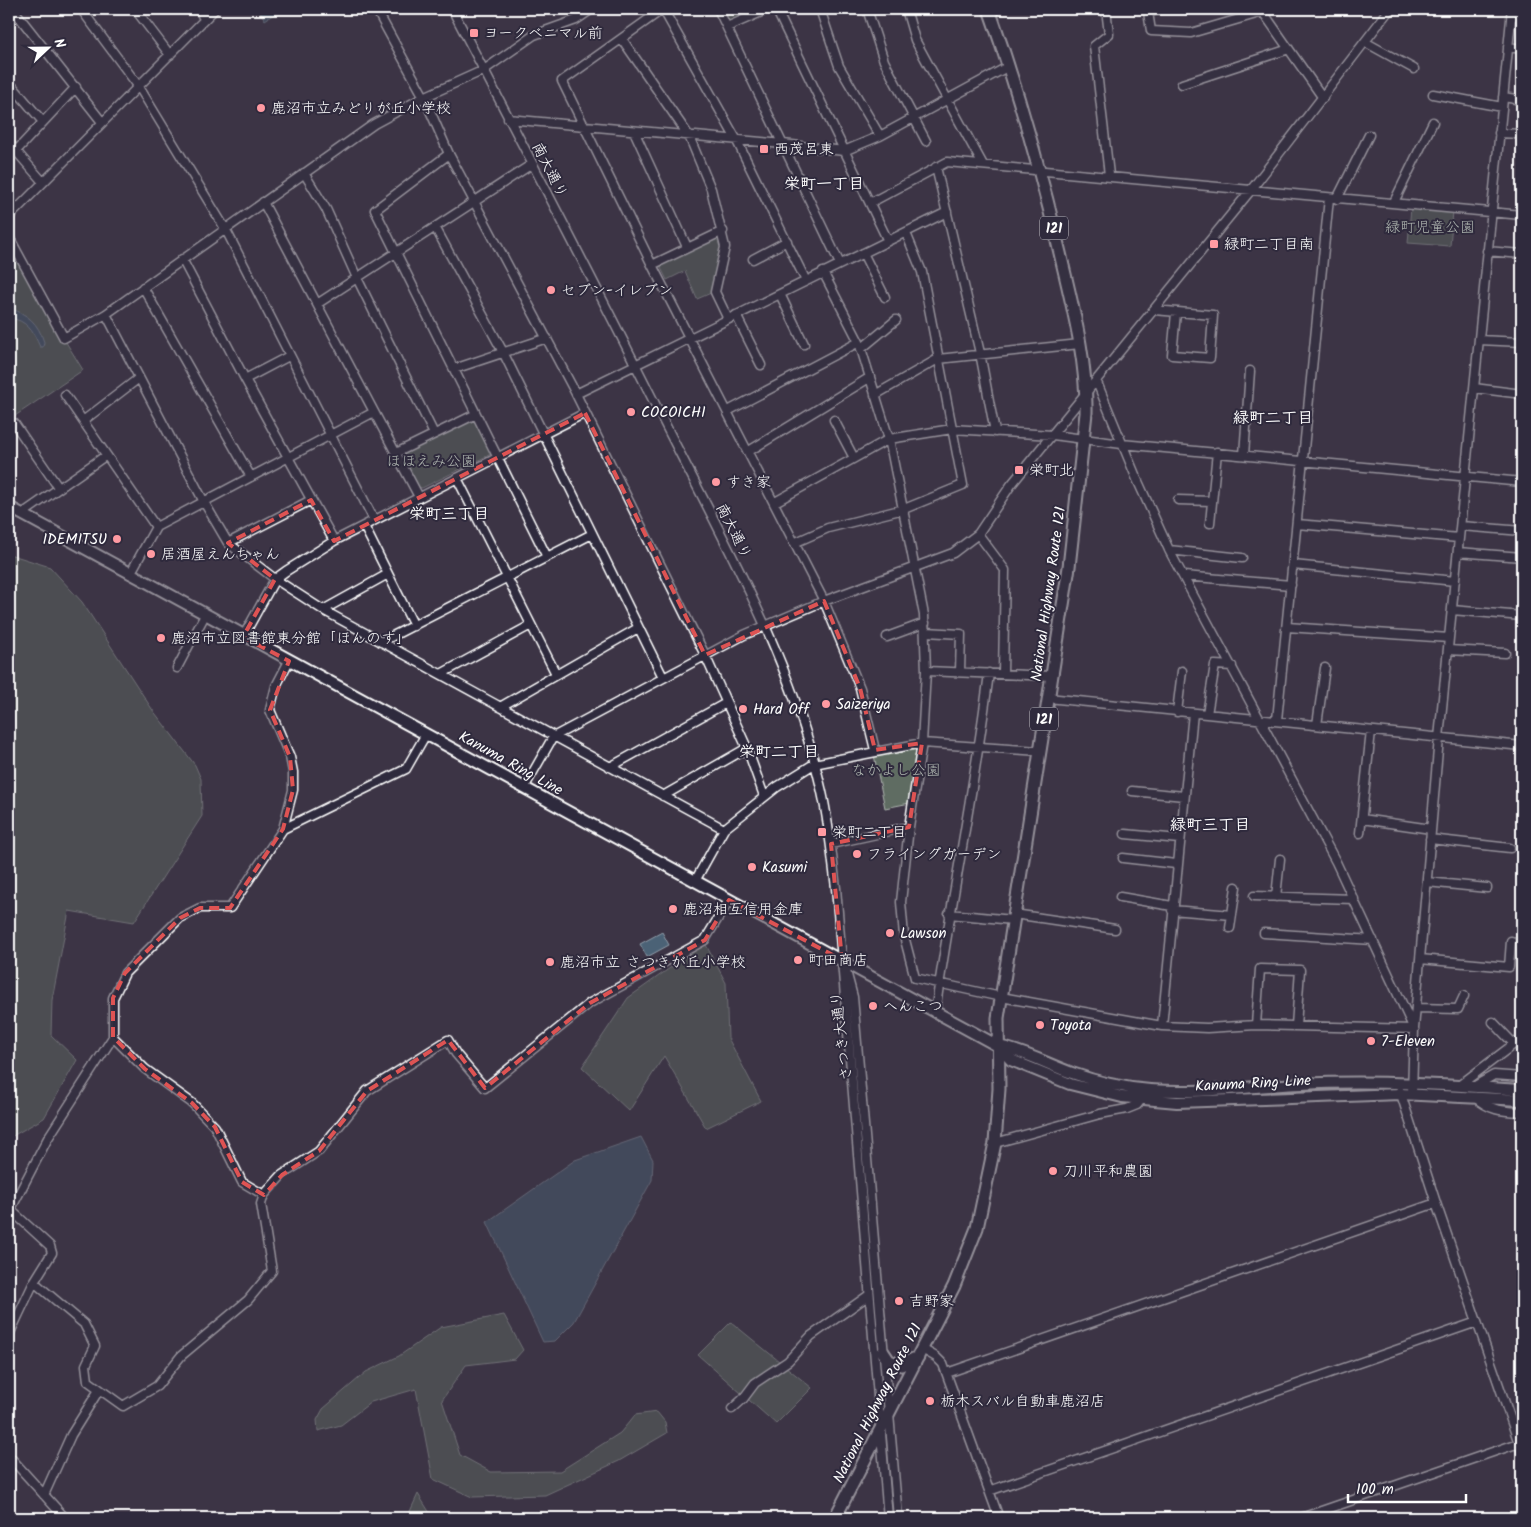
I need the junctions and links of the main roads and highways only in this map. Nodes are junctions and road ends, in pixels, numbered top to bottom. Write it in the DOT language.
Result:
graph roads {
  1 [pos="988,9"];
  2 [pos="9,507"];
  3 [pos="998,1046"];
  4 [pos="1518,1095"];
  5 [pos="883,1352"];
  6 [pos="920,1353"];
  7 [pos="835,1518"];
  1 -- 3 [label="highway, National Highway Route 121 / 121"];
  2 -- 3 [label="main road, Kanuma Ring Line"];
  3 -- 4 [label="main road, Kanuma Ring Line"];
  3 -- 4 [label="main road, Kanuma Ring Line"];
  3 -- 6 [label="highway, National Highway Route 121 / 121"];
  5 -- 6 [label="highway"];
  6 -- 7 [label="highway, National Highway Route 121 / 121"];
}
